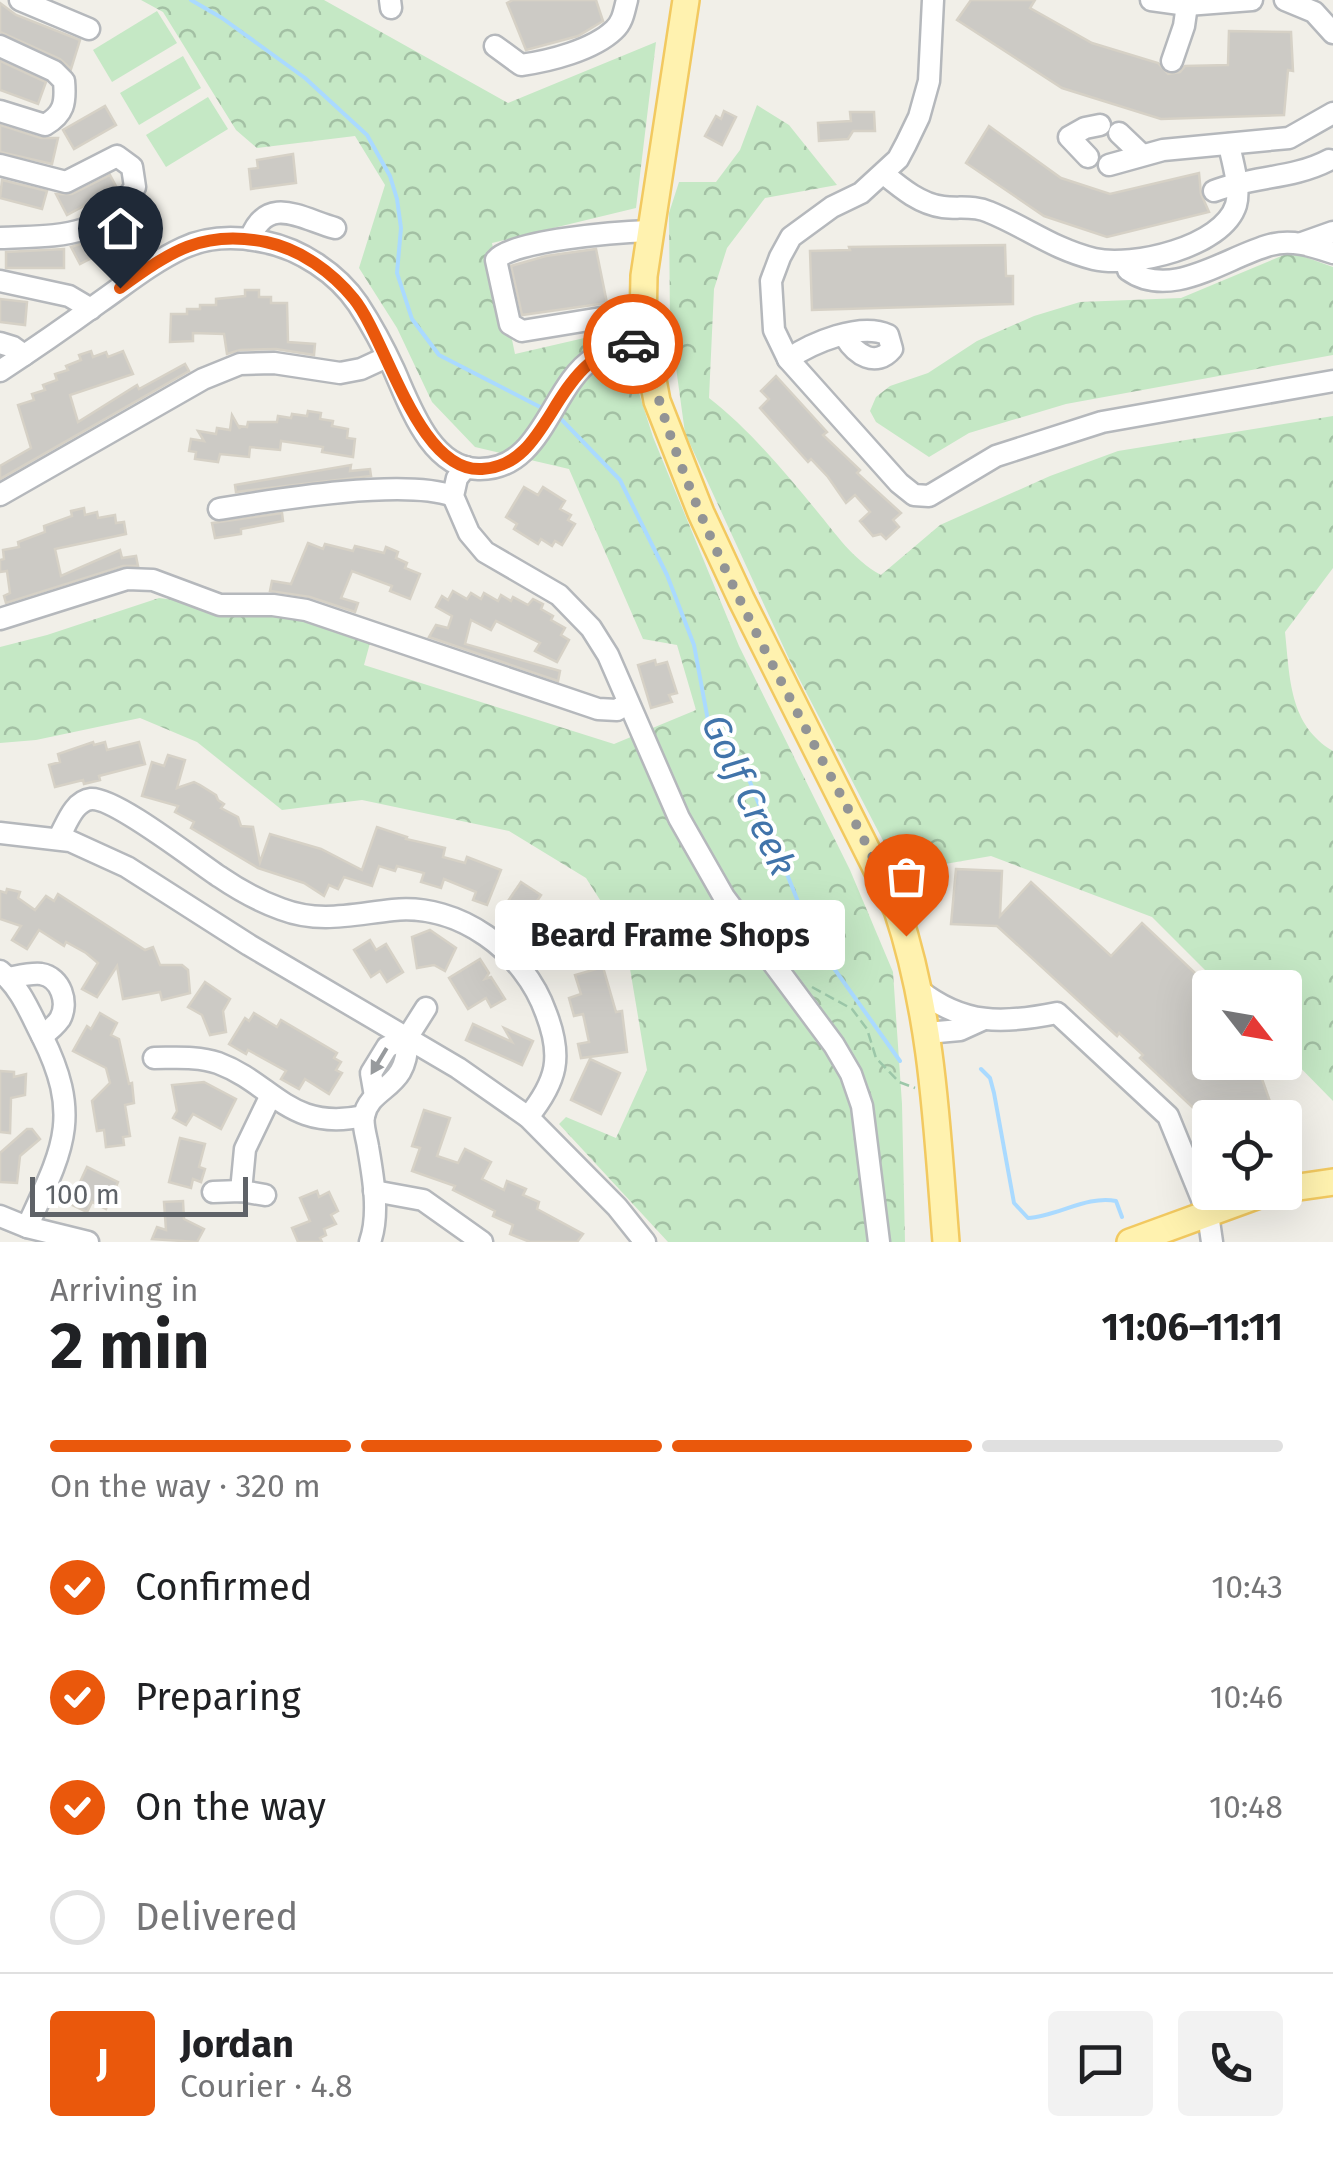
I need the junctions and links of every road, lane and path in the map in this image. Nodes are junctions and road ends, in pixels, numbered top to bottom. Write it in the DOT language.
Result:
graph roads {
  1 [pos="20,0"];
  2 [pos="627,0"];
  3 [pos="686,0"];
  4 [pos="933,0"];
  5 [pos="1151,0"];
  6 [pos="1252,0"];
  7 [pos="1285,0"];
  8 [pos="1187,5"];
  9 [pos="89,29"];
  10 [pos="1333,34"];
  11 [pos="0,46"];
  12 [pos="495,46"];
  13 [pos="1172,61"];
  14 [pos="0,111"];
  15 [pos="1333,114"];
  16 [pos="1228,144"];
  17 [pos="1141,154"];
  18 [pos="1088,157"];
  19 [pos="1329,160"];
  20 [pos="0,165"];
  21 [pos="1108,165"];
  22 [pos="884,174"];
  23 [pos="1235,182"];
  24 [pos="1214,191"];
  25 [pos="335,228"];
  26 [pos="649,230"];
  27 [pos="1333,232"];
  28 [pos="0,238"];
  29 [pos="250,239"];
  30 [pos="1302,243"];
  31 [pos="1333,253"];
  32 [pos="1128,270"];
  33 [pos="0,281"];
  34 [pos="90,309"];
  35 [pos="644,311"];
  36 [pos="844,337"];
  37 [pos="644,342"];
  38 [pos="0,343"];
  39 [pos="24,355"];
  40 [pos="387,357"];
  41 [pos="788,359"];
  42 [pos="0,372"];
  43 [pos="1333,381"];
  44 [pos="466,467"];
  45 [pos="0,495"];
  46 [pos="453,496"];
  47 [pos="219,509"];
  48 [pos="0,619"];
  49 [pos="628,703"];
  50 [pos="0,832"];
  51 [pos="58,839"];
  52 [pos="4,974"];
  53 [pos="791,986"];
  54 [pos="919,990"];
  55 [pos="426,1008"];
  56 [pos="982,1020"];
  57 [pos="928,1033"];
  58 [pos="42,1036"];
  59 [pos="407,1038"];
  60 [pos="154,1058"];
  61 [pos="934,1092"];
  62 [pos="270,1097"];
  63 [pos="364,1116"];
  64 [pos="528,1117"];
  65 [pos="1333,1182"];
  66 [pos="1302,1186"];
  67 [pos="241,1191"];
  68 [pos="374,1191"];
  69 [pos="213,1192"];
  70 [pos="265,1195"];
  71 [pos="1219,1210"];
  72 [pos="1208,1214"];
  73 [pos="0,1216"];
  74 [pos="27,1227"];
  75 [pos="46,1242"];
  76 [pos="88,1242"];
  77 [pos="370,1242"];
  78 [pos="482,1242"];
  79 [pos="645,1242"];
  80 [pos="879,1242"];
  81 [pos="946,1242"];
  82 [pos="1130,1242"];
  83 [pos="1212,1242"];
  1 -- 9 [label="street"];
  2 -- 12 [label="street"];
  3 -- 26 [label="main road"];
  4 -- 22 [label="street"];
  5 -- 8 [label="street"];
  6 -- 8 [label="street"];
  7 -- 10 [label="street"];
  8 -- 13 [label="street"];
  11 -- 14 [label="street"];
  15 -- 16 [label="street"];
  16 -- 17 [label="street"];
  16 -- 23 [label="street"];
  17 -- 18 [label="street"];
  17 -- 21 [label="street"];
  19 -- 23 [label="street"];
  20 -- 28 [label="street"];
  22 -- 23 [label="street"];
  22 -- 41 [label="street"];
  23 -- 24 [label="street"];
  25 -- 29 [label="street"];
  26 -- 35 [label="main road"];
  26 -- 35 [label="street"];
  27 -- 30 [label="street"];
  29 -- 34 [label="street"];
  29 -- 40 [label="street"];
  30 -- 31 [label="street"];
  30 -- 32 [label="street"];
  33 -- 34 [label="street"];
  34 -- 39 [label="street"];
  35 -- 37 [label="main road"];
  36 -- 41 [label="street"];
  37 -- 44 [label="street"];
  37 -- 54 [label="main road"];
  38 -- 39 [label="street"];
  39 -- 42 [label="street"];
  40 -- 44 [label="street"];
  40 -- 45 [label="street"];
  41 -- 43 [label="street"];
  44 -- 46 [label="street"];
  46 -- 47 [label="street"];
  46 -- 49 [label="street"];
  48 -- 49 [label="street"];
  49 -- 53 [label="street"];
  50 -- 51 [label="street"];
  51 -- 59 [label="street"];
  51 -- 64 [label="street"];
  52 -- 58 [label="street"];
  52 -- 58 [label="street"];
  53 -- 61 [label="path"];
  53 -- 80 [label="street"];
  54 -- 56 [label="street"];
  54 -- 57 [label="main road"];
  55 -- 59 [label="street"];
  56 -- 57 [label="street"];
  56 -- 72 [label="street"];
  57 -- 61 [label="main road"];
  58 -- 74 [label="street"];
  59 -- 63 [label="street"];
  59 -- 64 [label="street"];
  60 -- 62 [label="street"];
  61 -- 81 [label="main road"];
  62 -- 63 [label="street"];
  62 -- 67 [label="street"];
  63 -- 68 [label="street"];
  64 -- 79 [label="street"];
  65 -- 66 [label="main road"];
  67 -- 69 [label="street"];
  67 -- 70 [label="street"];
  68 -- 77 [label="street"];
  68 -- 78 [label="street"];
  71 -- 72 [label="main road"];
  72 -- 82 [label="main road"];
  72 -- 83 [label="street"];
  73 -- 74 [label="street"];
  74 -- 75 [label="street"];
  74 -- 76 [label="street"];
}
